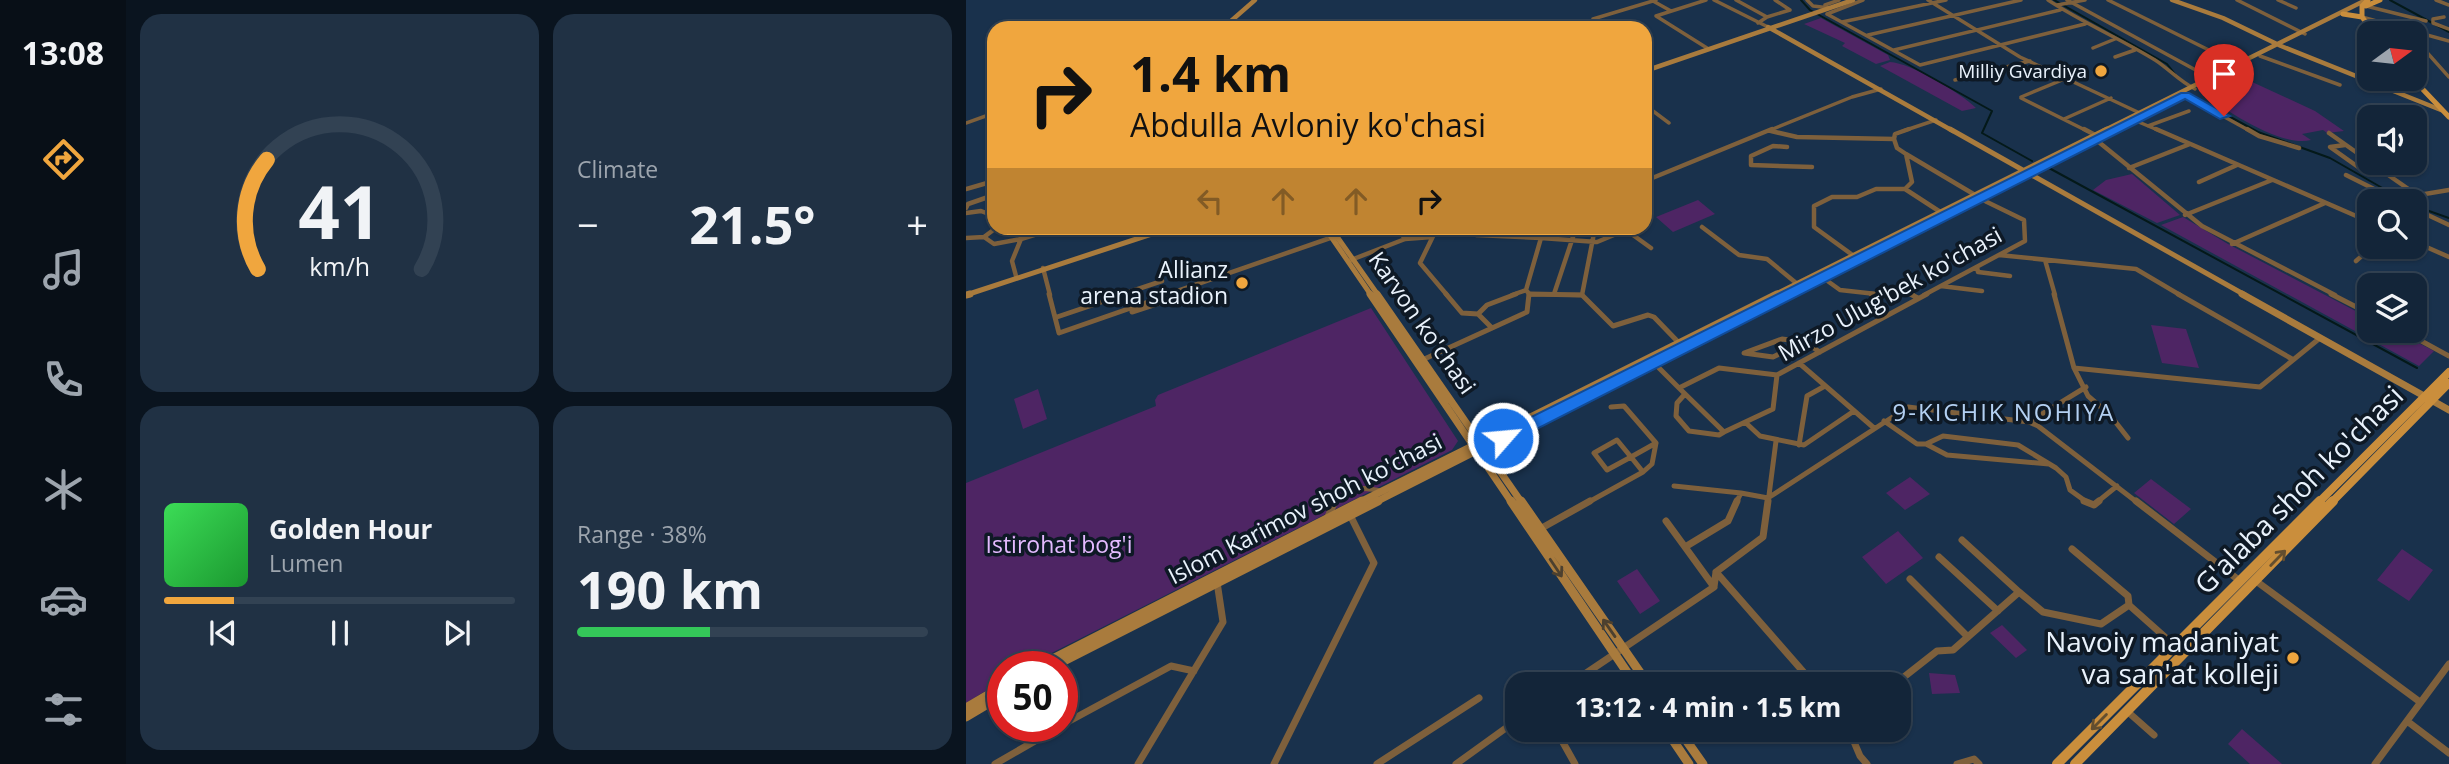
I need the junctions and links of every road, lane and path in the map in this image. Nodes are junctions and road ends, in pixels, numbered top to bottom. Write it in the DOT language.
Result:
graph roads {
  1 [pos="1255,0"];
  2 [pos="1655,0"];
  3 [pos="1706,0"];
  4 [pos="1714,0"];
  5 [pos="1736,0"];
  6 [pos="1774,0"];
  7 [pos="1807,0"];
  8 [pos="1839,0"];
  9 [pos="1848,0"];
  10 [pos="1853,0"];
  11 [pos="1861,0"];
  12 [pos="1928,0"];
  13 [pos="1945,0"];
  14 [pos="2021,0"];
  15 [pos="2048,0"];
  16 [pos="2085,0"];
  17 [pos="2108,0"];
  18 [pos="2172,0"];
  19 [pos="2237,0"];
  20 [pos="2278,0"];
  21 [pos="2436,0"];
  22 [pos="2069,2"];
  23 [pos="1933,3"];
  24 [pos="2369,3"];
  25 [pos="2449,5"];
  26 [pos="2059,7"];
  27 [pos="2296,8"];
  28 [pos="1826,9"];
  29 [pos="1671,11"];
  30 [pos="1811,14"];
  31 [pos="2343,14"];
  32 [pos="1954,16"];
  33 [pos="1767,17"];
  34 [pos="2444,17"];
  35 [pos="2362,18"];
  36 [pos="1593,19"];
  37 [pos="1231,21"];
  38 [pos="2364,21"];
  39 [pos="2426,21"];
  40 [pos="1841,22"];
  41 [pos="1758,23"];
  42 [pos="2085,24"];
  43 [pos="1774,29"];
  44 [pos="2449,29"];
  45 [pos="1976,30"];
  46 [pos="2303,33"];
  47 [pos="1866,36"];
  48 [pos="2115,39"];
  49 [pos="2449,41"];
  50 [pos="2279,45"];
  51 [pos="2000,46"];
  52 [pos="1707,48"];
  53 [pos="2093,48"];
  54 [pos="1894,50"];
  55 [pos="2135,50"];
  56 [pos="2427,52"];
  57 [pos="2260,56"];
  58 [pos="2115,57"];
  59 [pos="2030,61"];
  60 [pos="2238,65"];
  61 [pos="1652,68"];
  62 [pos="1652,68"];
  63 [pos="2449,77"];
  64 [pos="2067,78"];
  65 [pos="2212,79"];
  66 [pos="1955,80"];
  67 [pos="2340,85"];
  68 [pos="2193,88"];
  69 [pos="1879,90"];
  70 [pos="2424,91"];
  71 [pos="2183,94"];
  72 [pos="2428,95"];
  73 [pos="2111,98"];
  74 [pos="2411,98"];
  75 [pos="1652,110"];
  76 [pos="2441,110"];
  77 [pos="2449,110"];
  78 [pos="2189,111"];
  79 [pos="2142,113"];
  80 [pos="987,116"];
  81 [pos="2449,117"];
  82 [pos="2064,119"];
  83 [pos="1935,120"];
  84 [pos="2134,120"];
  85 [pos="966,123"];
  86 [pos="1669,123"];
  87 [pos="2148,126"];
  88 [pos="1770,130"];
  89 [pos="2329,133"];
  90 [pos="2096,137"];
  91 [pos="1894,139"];
  92 [pos="2190,144"];
  93 [pos="2346,145"];
  94 [pos="1787,147"];
  95 [pos="2299,148"];
  96 [pos="2357,153"];
  97 [pos="1906,154"];
  98 [pos="2237,165"];
  99 [pos="2357,166"];
  100 [pos="1812,167"];
  101 [pos="2129,168"];
  102 [pos="2027,172"];
  103 [pos="2346,175"];
  104 [pos="2389,175"];
  105 [pos="1652,178"];
  106 [pos="2272,180"];
  107 [pos="2199,182"];
  108 [pos="985,183"];
  109 [pos="966,189"];
  110 [pos="1905,189"];
  111 [pos="2374,189"];
  112 [pos="2409,189"];
  113 [pos="2449,190"];
  114 [pos="2427,193"];
  115 [pos="1977,196"];
  116 [pos="987,197"];
  117 [pos="984,198"];
  118 [pos="2325,202"];
  119 [pos="967,208"];
  120 [pos="987,213"];
  121 [pos="1943,213"];
  122 [pos="2185,215"];
  123 [pos="2427,215"];
  124 [pos="2357,216"];
  125 [pos="2449,225"];
  126 [pos="1702,226"];
  127 [pos="987,235"];
  128 [pos="1034,235"];
  129 [pos="1137,235"];
  130 [pos="1402,235"];
  131 [pos="1476,235"];
  132 [pos="1572,235"];
  133 [pos="1593,235"];
  134 [pos="1612,235"];
  135 [pos="1633,235"];
  136 [pos="966,237"];
  137 [pos="984,237"];
  138 [pos="1334,237"];
  139 [pos="1432,237"];
  140 [pos="1541,238"];
  141 [pos="1021,239"];
  142 [pos="1405,239"];
  143 [pos="1570,240"];
  144 [pos="1591,241"];
  145 [pos="2232,244"];
  146 [pos="2427,247"];
  147 [pos="1651,248"];
  148 [pos="1997,255"];
  149 [pos="1856,257"];
  150 [pos="2449,257"];
  151 [pos="2358,259"];
  152 [pos="1350,260"];
  153 [pos="2045,260"];
  154 [pos="2356,261"];
  155 [pos="1977,267"];
  156 [pos="1043,268"];
  157 [pos="1016,276"];
  158 [pos="1822,276"];
  159 [pos="2010,276"];
  160 [pos="1225,280"];
  161 [pos="1162,281"];
  162 [pos="1799,285"];
  163 [pos="1941,286"];
  164 [pos="1982,291"];
  165 [pos="1528,292"];
  166 [pos="966,293"];
  167 [pos="1554,294"];
  168 [pos="1581,295"];
  169 [pos="1918,298"];
  170 [pos="2357,307"];
  171 [pos="1122,312"];
  172 [pos="1478,314"];
  173 [pos="1057,317"];
  174 [pos="1492,328"];
  175 [pos="2321,337"];
  176 [pos="1806,341"];
  177 [pos="2425,343"];
  178 [pos="1681,344"];
  179 [pos="1820,352"];
  180 [pos="2449,356"];
  181 [pos="2292,359"];
  182 [pos="1421,361"];
  183 [pos="1653,362"];
  184 [pos="1799,363"];
  185 [pos="2074,368"];
  186 [pos="2449,372"];
  187 [pos="2121,374"];
  188 [pos="1777,375"];
  189 [pos="2449,383"];
  190 [pos="1825,386"];
  191 [pos="2086,387"];
  192 [pos="1679,388"];
  193 [pos="1685,394"];
  194 [pos="2429,397"];
  195 [pos="1611,407"];
  196 [pos="2449,408"];
  197 [pos="1854,411"];
  198 [pos="1884,421"];
  199 [pos="2029,422"];
  200 [pos="1746,423"];
  201 [pos="1874,428"];
  202 [pos="1724,432"];
  203 [pos="2128,439"];
  204 [pos="1776,441"];
  205 [pos="1656,443"];
  206 [pos="1483,444"];
  207 [pos="1926,444"];
  208 [pos="1799,445"];
  209 [pos="1475,449"];
  210 [pos="1631,457"];
  211 [pos="2049,464"];
  212 [pos="1643,472"];
  213 [pos="1674,486"];
  214 [pos="2117,486"];
  215 [pos="1386,493"];
  216 [pos="1741,493"];
  217 [pos="1768,498"];
  218 [pos="1350,514"];
  219 [pos="1327,519"];
  220 [pos="1666,520"];
  221 [pos="1540,529"];
  222 [pos="1962,540"];
  223 [pos="1685,547"];
  224 [pos="2072,549"];
  225 [pos="1939,557"];
  226 [pos="1716,572"];
  227 [pos="1910,579"];
  228 [pos="2256,580"];
  229 [pos="2240,581"];
  230 [pos="1217,582"];
  231 [pos="1714,587"];
  232 [pos="2019,592"];
  233 [pos="2129,605"];
  234 [pos="1998,611"];
  235 [pos="1969,637"];
  236 [pos="2175,646"];
  237 [pos="1625,650"];
  238 [pos="1068,651"];
  239 [pos="1078,654"];
  240 [pos="1615,654"];
  241 [pos="2449,664"];
  242 [pos="1194,671"];
  243 [pos="1588,672"];
  244 [pos="1627,672"];
  245 [pos="1640,672"];
  246 [pos="1804,672"];
  247 [pos="1910,672"];
  248 [pos="987,696"];
  249 [pos="1479,698"];
  250 [pos="2420,702"];
  251 [pos="987,705"];
  252 [pos="966,708"];
  253 [pos="2128,712"];
  254 [pos="966,717"];
  255 [pos="1078,717"];
  256 [pos="2407,721"];
  257 [pos="1505,729"];
  258 [pos="2154,735"];
  259 [pos="1034,742"];
  260 [pos="1562,742"];
  261 [pos="1674,742"];
  262 [pos="1687,742"];
  263 [pos="1854,742"];
  264 [pos="2449,753"];
  265 [pos="995,764"];
  266 [pos="1138,764"];
  267 [pos="1274,764"];
  268 [pos="1377,764"];
  269 [pos="1457,764"];
  270 [pos="1574,764"];
  271 [pos="1689,764"];
  272 [pos="1703,764"];
  273 [pos="1867,764"];
  274 [pos="1957,764"];
  275 [pos="1979,764"];
  276 [pos="2057,764"];
  277 [pos="2075,764"];
  278 [pos="2375,764"];
  1 -- 37 [label="main road"];
  2 -- 29 [label="street"];
  2 -- 36 [label="street"];
  3 -- 29 [label="street"];
  4 -- 41 [label="street"];
  5 -- 33 [label="street"];
  6 -- 33 [label="street"];
  7 -- 28 [label="street"];
  8 -- 28 [label="street"];
  9 -- 28 [label="main road"];
  10 -- 28 [label="main road"];
  11 -- 28 [label="street"];
  12 -- 23 [label="street"];
  13 -- 23 [label="street"];
  14 -- 32 [label="street"];
  15 -- 26 [label="street"];
  16 -- 22 [label="street"];
  17 -- 60 [label="street"];
  18 -- 50 [label="main road"];
  19 -- 46 [label="street"];
  20 -- 27 [label="street"];
  21 -- 25 [label="street"];
  22 -- 26 [label="street"];
  22 -- 65 [label="street"];
  23 -- 32 [label="street"];
  23 -- 40 [label="street"];
  24 -- 31 [label="main road, Islom Karimov shoh ko'chasi"];
  24 -- 35 [label="main road"];
  24 -- 39 [label="street"];
  24 -- 46 [label="main road, Islom Karimov shoh ko'chasi"];
  26 -- 42 [label="street"];
  26 -- 45 [label="street"];
  28 -- 30 [label="main road"];
  28 -- 40 [label="street"];
  29 -- 52 [label="street"];
  30 -- 43 [label="main road"];
  30 -- 43 [label="main road"];
  31 -- 35 [label="main road"];
  31 -- 46 [label="main road, Islom Karimov shoh ko'chasi"];
  32 -- 45 [label="street"];
  32 -- 47 [label="street"];
  33 -- 41 [label="street"];
  34 -- 44 [label="street"];
  35 -- 38 [label="main road"];
  35 -- 49 [label="street"];
  40 -- 47 [label="street"];
  41 -- 43 [label="street"];
  42 -- 48 [label="street"];
  42 -- 51 [label="street"];
  43 -- 52 [label="main road"];
  43 -- 62 [label="main road"];
  43 -- 69 [label="main road"];
  45 -- 51 [label="street"];
  45 -- 54 [label="street"];
  46 -- 50 [label="main road, Islom Karimov shoh ko'chasi"];
  47 -- 54 [label="street"];
  48 -- 53 [label="street"];
  48 -- 55 [label="street"];
  50 -- 57 [label="main road, Islom Karimov shoh ko'chasi"];
  50 -- 60 [label="main road, Islom Karimov shoh ko'chasi"];
  50 -- 74 [label="main road"];
  51 -- 54 [label="street"];
  51 -- 59 [label="street"];
  52 -- 61 [label="main road"];
  55 -- 58 [label="street"];
  55 -- 68 [label="street"];
  56 -- 63 [label="street"];
  57 -- 60 [label="main road, Islom Karimov shoh ko'chasi"];
  57 -- 67 [label="street"];
  59 -- 64 [label="street"];
  59 -- 66 [label="street"];
  60 -- 65 [label="main road, Islom Karimov shoh ko'chasi"];
  64 -- 73 [label="street"];
  64 -- 82 [label="street"];
  65 -- 68 [label="main road, Islom Karimov shoh ko'chasi"];
  68 -- 71 [label="main road, Islom Karimov shoh ko'chasi"];
  69 -- 83 [label="main road"];
  69 -- 88 [label="street"];
  70 -- 72 [label="main road"];
  71 -- 79 [label="main road, Islom Karimov shoh ko'chasi"];
  71 -- 95 [label="street"];
  72 -- 74 [label="main road"];
  72 -- 76 [label="main road"];
  73 -- 79 [label="street"];
  73 -- 82 [label="street"];
  74 -- 76 [label="main road"];
  75 -- 86 [label="street"];
  76 -- 77 [label="street"];
  76 -- 81 [label="main road"];
  78 -- 87 [label="street"];
  79 -- 84 [label="main road, Islom Karimov shoh ko'chasi"];
  79 -- 90 [label="main road, Islom Karimov shoh ko'chasi"];
  80 -- 85 [label="street"];
  82 -- 90 [label="street"];
  83 -- 91 [label="street"];
  83 -- 102 [label="main road"];
  84 -- 87 [label="street"];
  84 -- 90 [label="main road, Islom Karimov shoh ko'chasi"];
  87 -- 92 [label="street"];
  88 -- 91 [label="street"];
  88 -- 105 [label="street"];
  89 -- 93 [label="street"];
  90 -- 101 [label="street"];
  90 -- 102 [label="main road, Islom Karimov shoh ko'chasi"];
  91 -- 97 [label="street"];
  92 -- 98 [label="street"];
  92 -- 101 [label="street"];
  93 -- 96 [label="street"];
  93 -- 99 [label="street"];
  94 -- 100 [label="street"];
  97 -- 110 [label="street"];
  97 -- 115 [label="street"];
  98 -- 106 [label="street"];
  98 -- 107 [label="street"];
  101 -- 122 [label="street"];
  102 -- 115 [label="main road, Islom Karimov shoh ko'chasi"];
  102 -- 175 [label="main road"];
  103 -- 111 [label="street"];
  104 -- 112 [label="street"];
  106 -- 118 [label="street"];
  106 -- 122 [label="street"];
  108 -- 109 [label="street"];
  108 -- 117 [label="street"];
  110 -- 121 [label="street"];
  110 -- 149 [label="street"];
  113 -- 114 [label="street"];
  115 -- 121 [label="main road, Islom Karimov shoh ko'chasi"];
  115 -- 148 [label="street, Mirzo Ulug'bek ko'chasi"];
  116 -- 117 [label="street"];
  117 -- 119 [label="street"];
  118 -- 124 [label="street"];
  118 -- 145 [label="street"];
  119 -- 120 [label="street"];
  121 -- 149 [label="main road, Islom Karimov shoh ko'chasi"];
  122 -- 145 [label="street"];
  123 -- 125 [label="street"];
  126 -- 162 [label="street"];
  127 -- 137 [label="street"];
  128 -- 141 [label="street"];
  129 -- 156 [label="main road"];
  130 -- 142 [label="street"];
  131 -- 140 [label="street"];
  132 -- 143 [label="street"];
  133 -- 144 [label="street"];
  134 -- 144 [label="street"];
  135 -- 147 [label="street"];
  136 -- 137 [label="street"];
  137 -- 141 [label="street"];
  138 -- 152 [label="main road"];
  138 -- 171 [label="street"];
  139 -- 142 [label="street"];
  139 -- 172 [label="street"];
  140 -- 143 [label="street"];
  140 -- 165 [label="street"];
  141 -- 157 [label="street"];
  142 -- 152 [label="street"];
  143 -- 144 [label="street"];
  143 -- 167 [label="street"];
  144 -- 168 [label="street"];
  145 -- 170 [label="street"];
  146 -- 150 [label="street"];
  148 -- 153 [label="street"];
  148 -- 155 [label="street, Mirzo Ulug'bek ko'chasi"];
  149 -- 158 [label="main road, Islom Karimov shoh ko'chasi"];
  149 -- 162 [label="main road, Islom Karimov shoh ko'chasi"];
  151 -- 154 [label="street"];
  152 -- 182 [label="main road"];
  153 -- 181 [label="street"];
  153 -- 185 [label="street"];
  155 -- 159 [label="street"];
  155 -- 163 [label="street, Mirzo Ulug'bek ko'chasi"];
  156 -- 157 [label="main road"];
  156 -- 166 [label="main road"];
  156 -- 173 [label="street"];
  157 -- 166 [label="main road"];
  158 -- 162 [label="main road, Islom Karimov shoh ko'chasi"];
  158 -- 169 [label="street"];
  160 -- 171 [label="street"];
  161 -- 173 [label="street"];
  162 -- 178 [label="main road, Islom Karimov shoh ko'chasi"];
  163 -- 164 [label="street"];
  163 -- 169 [label="street, Mirzo Ulug'bek ko'chasi"];
  165 -- 167 [label="street"];
  165 -- 172 [label="street"];
  165 -- 174 [label="street"];
  167 -- 168 [label="street"];
  168 -- 178 [label="street"];
  169 -- 179 [label="street, Mirzo Ulug'bek ko'chasi"];
  171 -- 173 [label="street"];
  172 -- 174 [label="street"];
  174 -- 182 [label="street"];
  175 -- 181 [label="street"];
  175 -- 194 [label="main road"];
  176 -- 176 [label="street"];
  176 -- 179 [label="street"];
  177 -- 180 [label="street"];
  178 -- 183 [label="main road, Islom Karimov shoh ko'chasi"];
  178 -- 206 [label="main road, Islom Karimov shoh ko'chasi"];
  179 -- 184 [label="street, Mirzo Ulug'bek ko'chasi"];
  181 -- 187 [label="street"];
  182 -- 206 [label="main road, Karvon ko'chasi"];
  182 -- 209 [label="main road"];
  183 -- 192 [label="street"];
  183 -- 206 [label="main road, Islom Karimov shoh ko'chasi"];
  184 -- 188 [label="street, Mirzo Ulug'bek ko'chasi"];
  184 -- 190 [label="street"];
  185 -- 187 [label="street"];
  185 -- 191 [label="street"];
  186 -- 194 [label="main road"];
  188 -- 192 [label="street"];
  188 -- 200 [label="street, Mirzo Ulug'bek ko'chasi"];
  189 -- 194 [label="main road"];
  190 -- 197 [label="street"];
  190 -- 208 [label="street"];
  191 -- 199 [label="street"];
  191 -- 203 [label="street"];
  192 -- 193 [label="street"];
  193 -- 202 [label="street"];
  193 -- 202 [label="street"];
  194 -- 196 [label="main road"];
  228 -- 194 [label="main road, G'alaba shoh ko'chasi, one-way"];
  194 -- 229 [label="main road, G'alaba shoh ko'chasi"];
  195 -- 205 [label="street"];
  197 -- 201 [label="street"];
  197 -- 208 [label="street"];
  198 -- 199 [label="street"];
  198 -- 201 [label="street"];
  198 -- 207 [label="street"];
  199 -- 214 [label="street"];
  200 -- 202 [label="street"];
  200 -- 204 [label="street"];
  201 -- 217 [label="street"];
  204 -- 208 [label="street"];
  204 -- 217 [label="street"];
  205 -- 210 [label="street"];
  205 -- 212 [label="street"];
  206 -- 209 [label="main road, Islom Karimov shoh ko'chasi"];
  206 -- 221 [label="main road, Karvon ko'chasi"];
  207 -- 211 [label="street"];
  207 -- 211 [label="street"];
  209 -- 215 [label="main road, Islom Karimov shoh ko'chasi"];
  209 -- 240 [label="main road, one-way"];
  210 -- 210 [label="street"];
  210 -- 212 [label="street"];
  211 -- 214 [label="street"];
  212 -- 221 [label="street"];
  213 -- 216 [label="street"];
  214 -- 229 [label="street"];
  215 -- 218 [label="main road, Islom Karimov shoh ko'chasi"];
  215 -- 219 [label="main road, Islom Karimov shoh ko'chasi"];
  215 -- 219 [label="street"];
  216 -- 217 [label="street"];
  216 -- 223 [label="street"];
  217 -- 226 [label="street"];
  218 -- 230 [label="main road, Islom Karimov shoh ko'chasi"];
  218 -- 267 [label="street"];
  219 -- 238 [label="main road, Islom Karimov shoh ko'chasi"];
  220 -- 223 [label="street"];
  237 -- 221 [label="main road, Karvon ko'chasi, one-way"];
  222 -- 232 [label="street"];
  223 -- 231 [label="street"];
  224 -- 233 [label="street"];
  225 -- 234 [label="street"];
  226 -- 231 [label="street"];
  226 -- 246 [label="street"];
  227 -- 235 [label="street"];
  228 -- 250 [label="street"];
  228 -- 253 [label="main road, G'alaba shoh ko'chasi"];
  229 -- 236 [label="main road, G'alaba shoh ko'chasi"];
  230 -- 239 [label="main road, Islom Karimov shoh ko'chasi"];
  230 -- 242 [label="street"];
  231 -- 237 [label="street"];
  232 -- 233 [label="street"];
  232 -- 234 [label="street"];
  233 -- 236 [label="street"];
  234 -- 235 [label="street"];
  235 -- 247 [label="street"];
  236 -- 276 [label="main road, G'alaba shoh ko'chasi, one-way"];
  237 -- 240 [label="street"];
  237 -- 245 [label="main road, Karvon ko'chasi"];
  240 -- 243 [label="street"];
  240 -- 244 [label="main road"];
  241 -- 250 [label="street"];
  242 -- 255 [label="street"];
  242 -- 266 [label="street"];
  248 -- 252 [label="main road"];
  249 -- 268 [label="street"];
  250 -- 256 [label="street"];
  251 -- 254 [label="main road"];
  253 -- 258 [label="street"];
  253 -- 277 [label="main road, G'alaba shoh ko'chasi"];
  256 -- 264 [label="street"];
  256 -- 278 [label="street"];
  257 -- 269 [label="street"];
  259 -- 265 [label="street"];
  260 -- 270 [label="street"];
  261 -- 271 [label="main road"];
  262 -- 272 [label="main road"];
  263 -- 273 [label="street"];
  274 -- 275 [label="street"];
}
